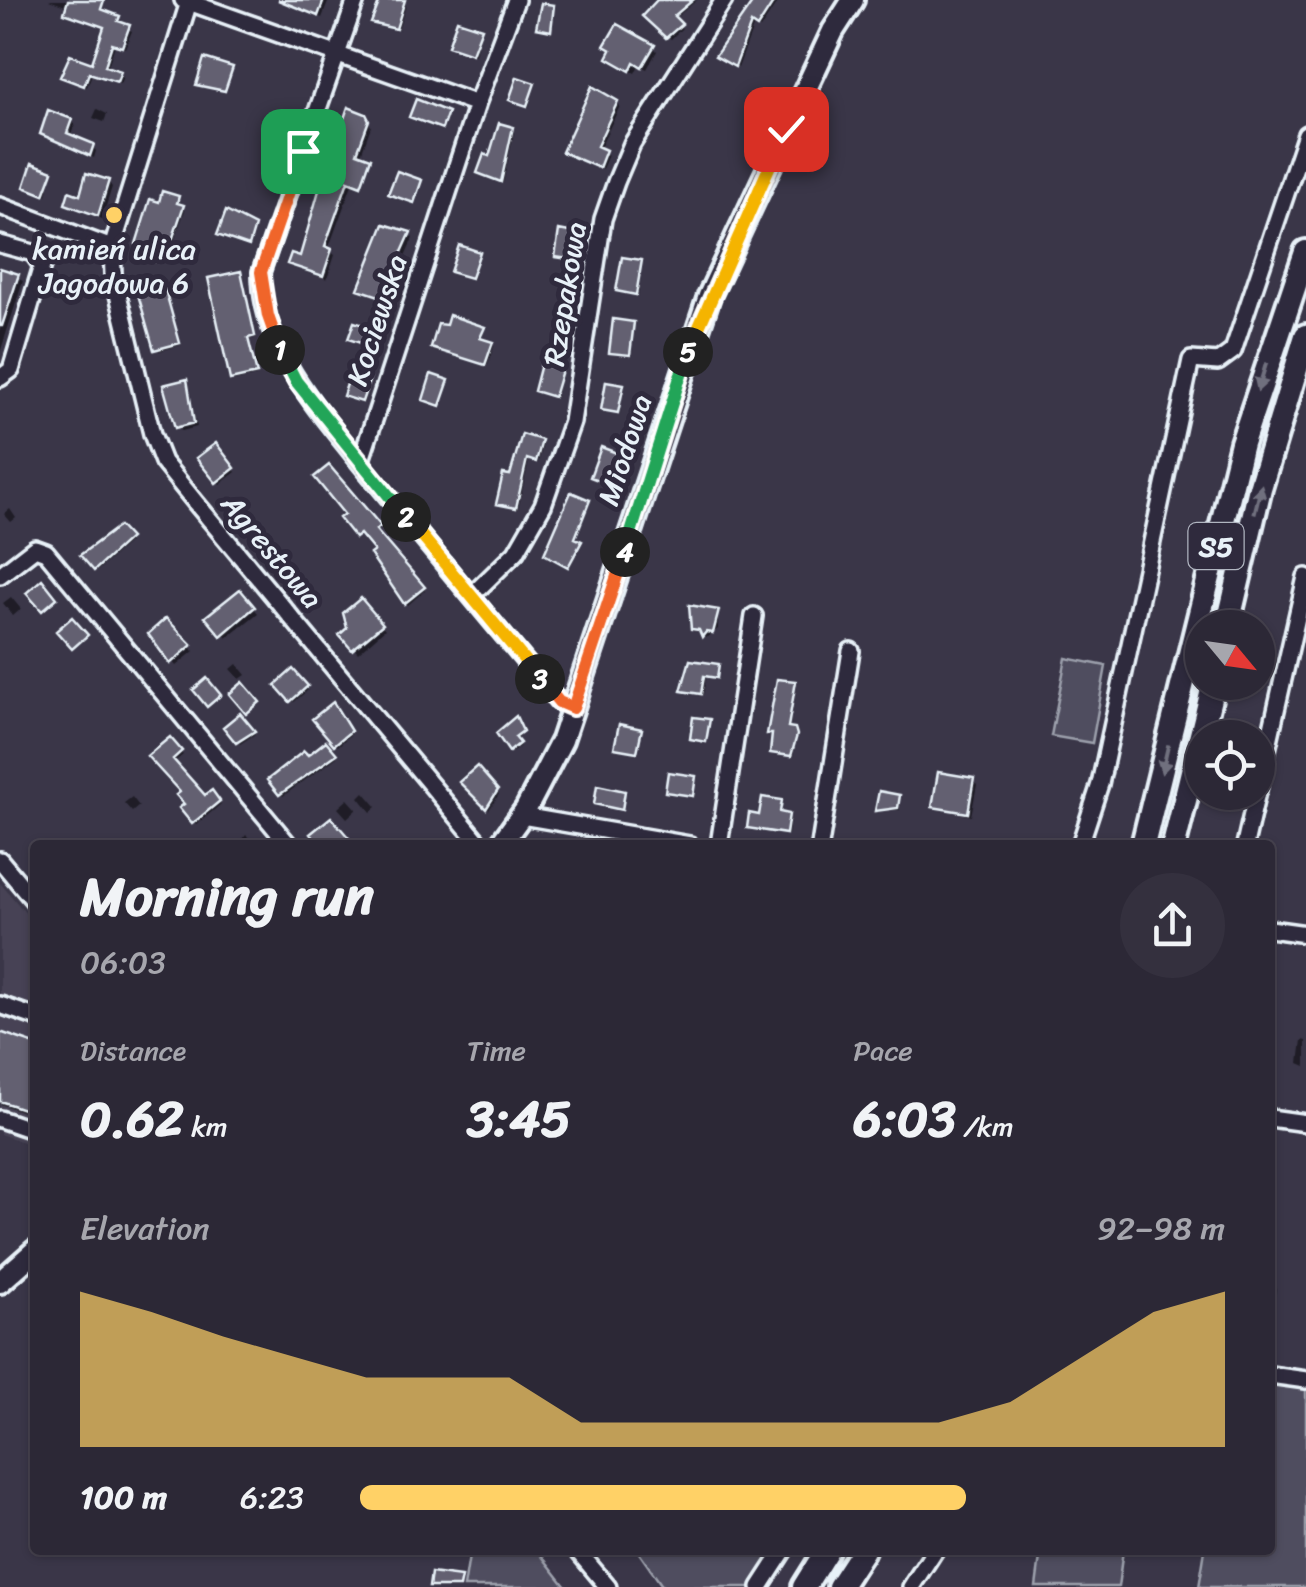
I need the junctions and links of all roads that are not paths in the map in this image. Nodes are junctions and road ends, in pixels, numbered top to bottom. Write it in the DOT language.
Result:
graph roads {
  1 [pos="356,0"];
  2 [pos="516,0"];
  3 [pos="724,0"];
  4 [pos="853,0"];
  5 [pos="186,1"];
  6 [pos="336,54"];
  7 [pos="477,104"];
  8 [pos="1306,134"];
  9 [pos="0,206"];
  10 [pos="0,244"];
  11 [pos="112,248"];
  12 [pos="1306,252"];
  13 [pos="1306,336"];
  14 [pos="0,378"];
  15 [pos="360,463"];
  16 [pos="0,575"];
  17 [pos="1306,577"];
  18 [pos="471,596"];
  19 [pos="1231,610"];
  20 [pos="754,616"];
  21 [pos="851,652"];
  22 [pos="1210,700"];
  23 [pos="573,708"];
  24 [pos="1273,720"];
  25 [pos="1253,810"];
  26 [pos="522,816"];
  27 [pos="285,840"];
  28 [pos="477,840"];
  29 [pos="504,840"];
  30 [pos="633,840"];
  31 [pos="720,840"];
  32 [pos="821,840"];
  33 [pos="1082,840"];
  34 [pos="1145,840"];
  35 [pos="1175,840"];
  36 [pos="1246,840"];
  37 [pos="0,860"];
  38 [pos="30,896"];
  39 [pos="1275,930"];
  40 [pos="1306,934"];
  41 [pos="0,1005"];
  42 [pos="30,1015"];
  43 [pos="0,1119"];
  44 [pos="1275,1119"];
  45 [pos="1306,1123"];
  46 [pos="30,1129"];
  47 [pos="30,1255"];
  48 [pos="0,1282"];
  49 [pos="1275,1376"];
  50 [pos="1306,1380"];
  51 [pos="581,1555"];
  52 [pos="781,1555"];
  53 [pos="824,1555"];
  54 [pos="860,1555"];
  55 [pos="932,1555"];
  56 [pos="608,1587"];
  57 [pos="760,1587"];
  58 [pos="804,1587"];
  59 [pos="839,1587"];
  60 [pos="911,1587"];
  1 -- 6 [label="street"];
  2 -- 7 [label="street, Kociewska"];
  3 -- 18 [label="street, Rzepakowa"];
  4 -- 23 [label="main road, Miodowa"];
  5 -- 6 [label="street"];
  5 -- 11 [label="street"];
  6 -- 7 [label="street"];
  6 -- 15 [label="street"];
  7 -- 15 [label="street, Kociewska"];
  8 -- 33 [label="street"];
  9 -- 11 [label="street"];
  10 -- 14 [label="street"];
  11 -- 28 [label="street, Agrestowa"];
  12 -- 34 [label="highway, S5, one-way"];
  19 -- 13 [label="highway, S5, one-way"];
  15 -- 18 [label="street"];
  16 -- 27 [label="street"];
  17 -- 24 [label="street"];
  18 -- 23 [label="street"];
  20 -- 31 [label="street"];
  21 -- 32 [label="street"];
  22 -- 35 [label="highway"];
  23 -- 26 [label="main road, Miodowa"];
  25 -- 36 [label="street"];
  26 -- 29 [label="main road, Miodowa"];
  26 -- 30 [label="street"];
  37 -- 38 [label="street"];
  39 -- 40 [label="street"];
  41 -- 42 [label="street"];
  43 -- 46 [label="street"];
  44 -- 45 [label="street"];
  47 -- 48 [label="main road"];
  49 -- 50 [label="street"];
  51 -- 56 [label="street"];
  52 -- 57 [label="street"];
  53 -- 58 [label="highway"];
  54 -- 59 [label="highway"];
  55 -- 60 [label="street"];
}
